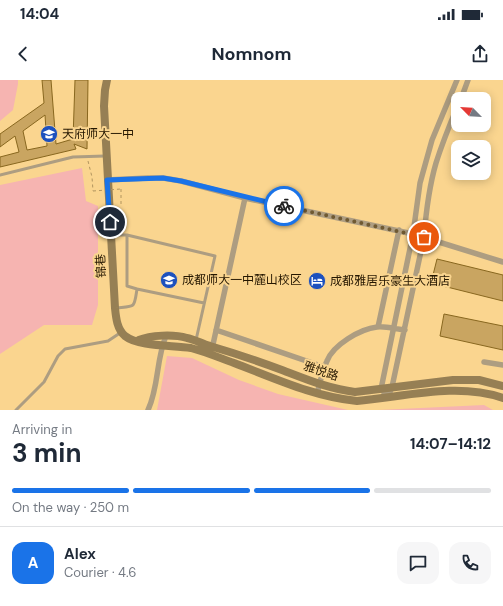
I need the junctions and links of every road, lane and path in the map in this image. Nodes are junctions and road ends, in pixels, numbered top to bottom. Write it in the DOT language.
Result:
graph roads {
  1 [pos="107,80"];
  2 [pos="456,80"];
  3 [pos="468,80"];
  4 [pos="464,92"];
  5 [pos="451,123"];
  6 [pos="105,156"];
  7 [pos="87,157"];
  8 [pos="0,175"];
  9 [pos="107,180"];
  10 [pos="245,198"];
  11 [pos="122,206"];
  12 [pos="399,230"];
  13 [pos="412,234"];
  14 [pos="127,235"];
  15 [pos="111,236"];
  16 [pos="424,237"];
  17 [pos="503,262"];
  18 [pos="137,289"];
  19 [pos="204,303"];
  20 [pos="115,308"];
  21 [pos="378,327"];
  22 [pos="394,329"];
  23 [pos="216,330"];
  24 [pos="405,330"];
  25 [pos="122,332"];
  26 [pos="166,336"];
  27 [pos="137,341"];
  28 [pos="196,342"];
  29 [pos="162,346"];
  30 [pos="212,351"];
  31 [pos="484,362"];
  32 [pos="503,365"];
  33 [pos="324,367"];
  34 [pos="320,384"];
  35 [pos="503,386"];
  36 [pos="392,387"];
  37 [pos="381,389"];
  38 [pos="317,394"];
  39 [pos="388,397"];
  40 [pos="503,398"];
  41 [pos="16,410"];
  42 [pos="148,410"];
  1 -- 6 [label="street, 锦巷"];
  2 -- 13 [label="street"];
  3 -- 4 [label="street"];
  5 -- 16 [label="street"];
  6 -- 7 [label="lane"];
  6 -- 9 [label="street, 锦巷"];
  7 -- 8 [label="lane"];
  7 -- 11 [label="path, bridge"];
  9 -- 10 [label="street"];
  9 -- 15 [label="street, 锦巷"];
  10 -- 12 [label="street"];
  10 -- 23 [label="street"];
  12 -- 13 [label="street"];
  12 -- 21 [label="street"];
  13 -- 16 [label="street"];
  13 -- 22 [label="street"];
  14 -- 15 [label="lane"];
  14 -- 18 [label="lane"];
  14 -- 19 [label="lane"];
  15 -- 20 [label="street, 锦巷"];
  16 -- 17 [label="street"];
  16 -- 24 [label="street"];
  18 -- 19 [label="lane"];
  18 -- 20 [label="lane"];
  19 -- 28 [label="lane"];
  20 -- 25 [label="street, 锦巷"];
  21 -- 22 [label="street"];
  21 -- 33 [label="street"];
  22 -- 24 [label="street"];
  22 -- 37 [label="street"];
  23 -- 30 [label="street"];
  23 -- 33 [label="street"];
  24 -- 36 [label="street"];
  25 -- 27 [label="street"];
  25 -- 41 [label="lane"];
  26 -- 27 [label="street, 雅悦路"];
  26 -- 28 [label="street, 雅悦路"];
  26 -- 29 [label="street"];
  27 -- 29 [label="street"];
  28 -- 30 [label="street, 雅悦路"];
  29 -- 30 [label="street"];
  29 -- 42 [label="street"];
  30 -- 34 [label="street, 雅悦路"];
  30 -- 38 [label="street"];
  31 -- 32 [label="street"];
  33 -- 34 [label="street"];
  34 -- 37 [label="street, 雅悦路"];
  34 -- 38 [label="street"];
  35 -- 36 [label="street, 雅悦路"];
  36 -- 37 [label="street, 雅悦路"];
  36 -- 39 [label="street"];
  37 -- 39 [label="street"];
  38 -- 39 [label="street"];
  39 -- 40 [label="street"];
}
